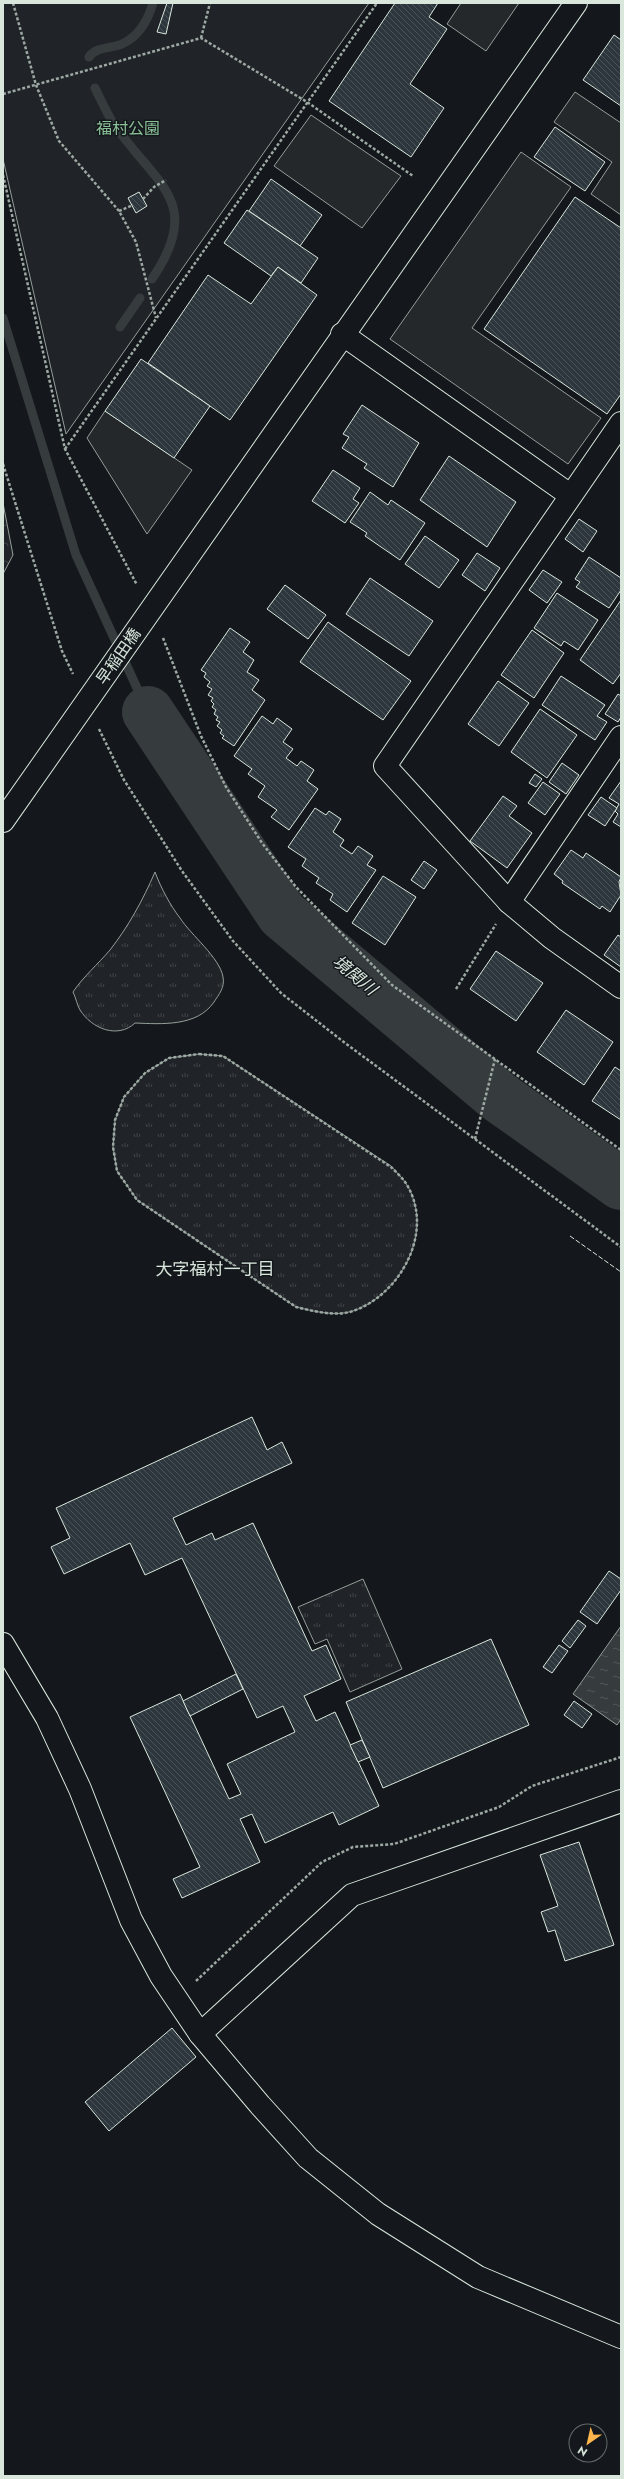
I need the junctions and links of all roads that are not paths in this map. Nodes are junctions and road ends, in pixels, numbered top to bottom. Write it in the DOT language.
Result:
graph roads {
  1 [pos="576,3"];
  2 [pos="342,334"];
  3 [pos="621,423"];
  4 [pos="570,495"];
  5 [pos="621,737"];
  6 [pos="3,821"];
  7 [pos="509,902"];
  8 [pos="621,987"];
  9 [pos="3,1644"];
  10 [pos="621,1801"];
  11 [pos="200,2034"];
  12 [pos="621,2338"];
  1 -- 2 [label="street, 早稲田橋"];
  2 -- 4 [label="street"];
  2 -- 6 [label="street, 早稲田橋"];
  3 -- 4 [label="street"];
  4 -- 7 [label="street"];
  5 -- 7 [label="street"];
  7 -- 8 [label="street"];
  9 -- 11 [label="street"];
  10 -- 11 [label="street"];
  11 -- 12 [label="street"];
}
